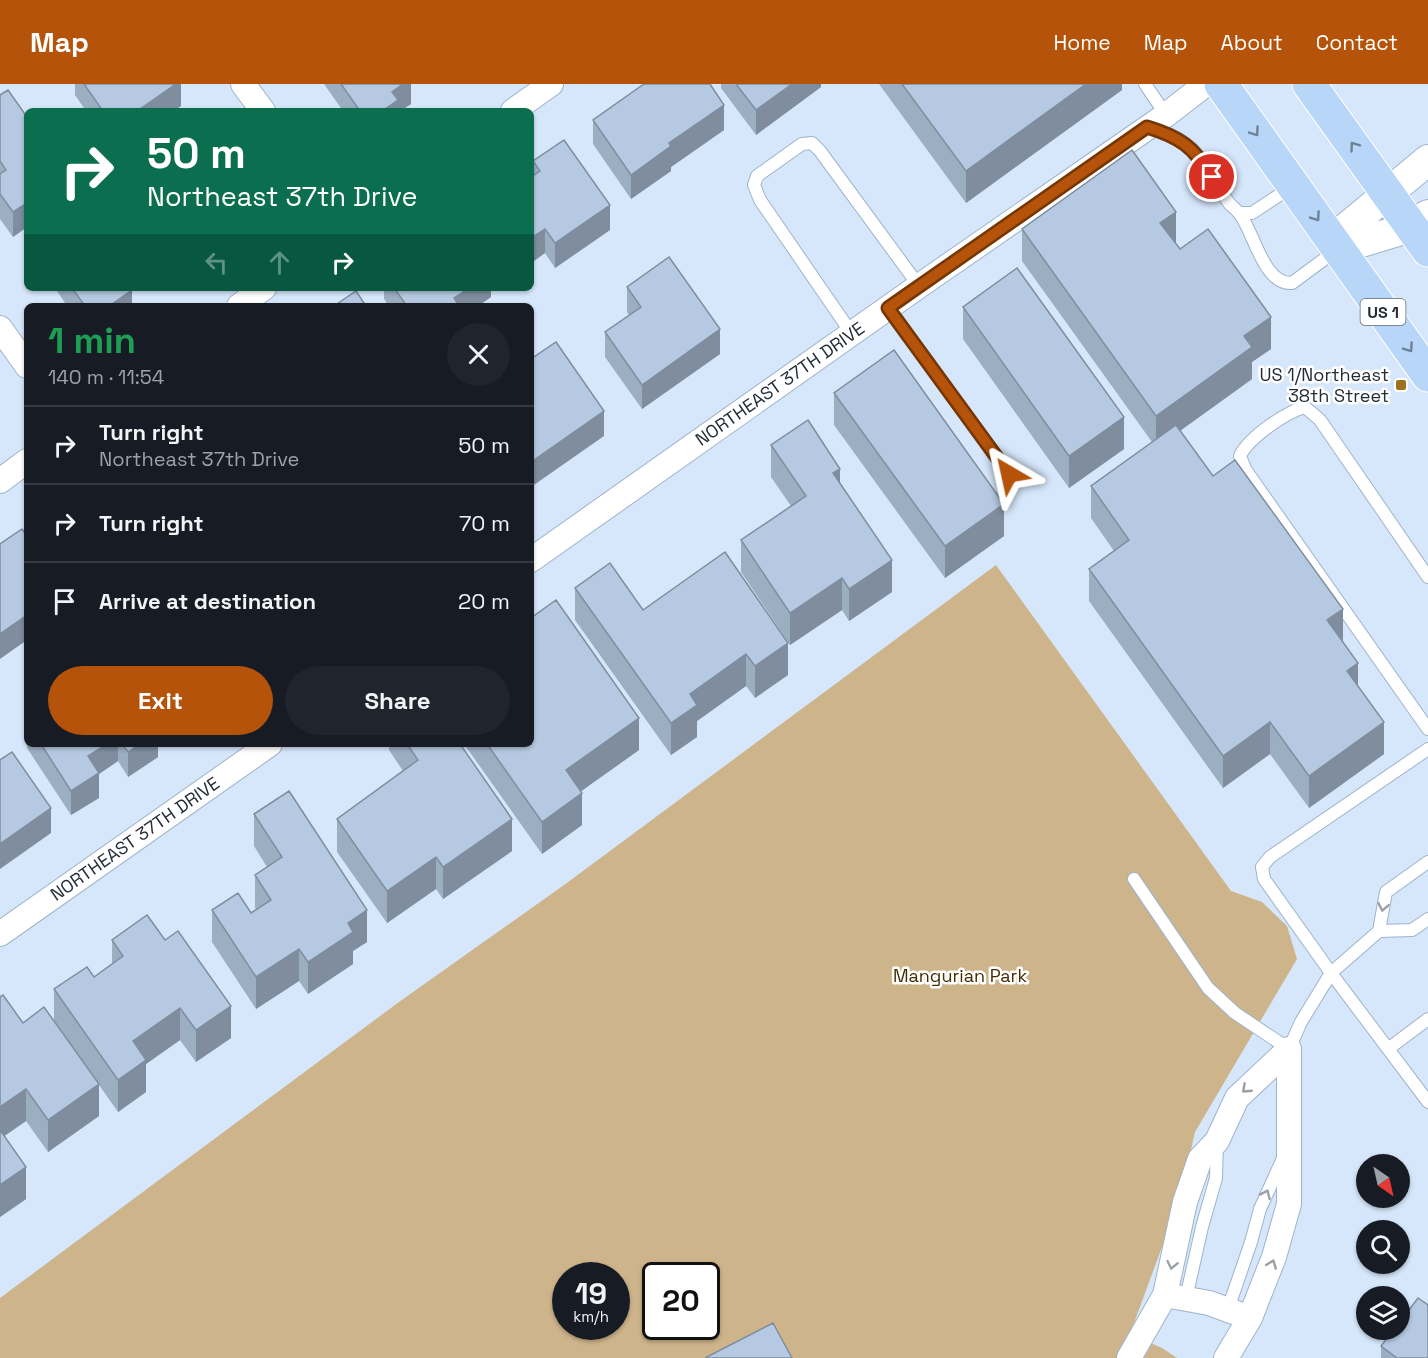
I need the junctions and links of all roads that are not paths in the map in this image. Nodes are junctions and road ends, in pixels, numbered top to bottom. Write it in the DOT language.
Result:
graph roads {
  1 [pos="243,84"];
  2 [pos="551,84"];
  3 [pos="1145,84"];
  4 [pos="1206,84"];
  5 [pos="1221,84"];
  6 [pos="1309,84"];
  7 [pos="261,108"];
  8 [pos="517,108"];
  9 [pos="1156,121"];
  10 [pos="1428,160"];
  11 [pos="1293,185"];
  12 [pos="1388,194"];
  13 [pos="1239,213"];
  14 [pos="1422,231"];
  15 [pos="1338,249"];
  16 [pos="919,286"];
  17 [pos="260,291"];
  18 [pos="243,303"];
  19 [pos="888,308"];
  20 [pos="0,328"];
  21 [pos="852,334"];
  22 [pos="24,362"];
  23 [pos="1428,375"];
  24 [pos="24,463"];
  25 [pos="1009,474"];
  26 [pos="0,481"];
  27 [pos="534,558"];
  28 [pos="1428,577"];
  29 [pos="1428,729"];
  30 [pos="266,747"];
  31 [pos="1428,749"];
  32 [pos="1428,862"];
  33 [pos="1134,879"];
  34 [pos="1428,919"];
  35 [pos="1379,931"];
  36 [pos="0,934"];
  37 [pos="1331,974"];
  38 [pos="1428,1019"];
  39 [pos="1289,1049"];
  40 [pos="1388,1049"];
  41 [pos="1428,1102"];
  42 [pos="1175,1297"];
  43 [pos="1239,1314"];
  44 [pos="1129,1358"];
  45 [pos="1226,1358"];
  1 -- 7 [label="street"];
  2 -- 8 [label="street"];
  3 -- 9 [label="lane"];
  4 -- 9 [label="street, NORTHEAST 37TH DRIVE"];
  5 -- 11 [label="main road, US 1, one-way"];
  12 -- 6 [label="main road, one-way"];
  9 -- 13 [label="lane"];
  9 -- 16 [label="street, NORTHEAST 37TH DRIVE"];
  10 -- 12 [label="street"];
  11 -- 13 [label="lane"];
  11 -- 15 [label="main road, US 1, one-way"];
  12 -- 14 [label="main road"];
  12 -- 15 [label="street"];
  13 -- 15 [label="lane"];
  14 -- 15 [label="street"];
  15 -- 23 [label="main road, US 1, one-way"];
  16 -- 19 [label="street, NORTHEAST 37TH DRIVE"];
  16 -- 21 [label="lane"];
  17 -- 18 [label="street"];
  19 -- 21 [label="street, NORTHEAST 37TH DRIVE"];
  19 -- 25 [label="lane"];
  20 -- 22 [label="street"];
  21 -- 27 [label="street, NORTHEAST 37TH DRIVE"];
  24 -- 26 [label="street"];
  28 -- 29 [label="lane"];
  30 -- 36 [label="street, NORTHEAST 37TH DRIVE"];
  31 -- 37 [label="lane"];
  32 -- 35 [label="lane, one-way"];
  33 -- 39 [label="lane"];
  34 -- 35 [label="lane"];
  35 -- 37 [label="lane"];
  37 -- 39 [label="lane"];
  37 -- 40 [label="lane"];
  38 -- 40 [label="lane"];
  39 -- 42 [label="street, one-way"];
  43 -- 39 [label="street, one-way"];
  40 -- 41 [label="lane"];
  42 -- 43 [label="street"];
  42 -- 44 [label="street"];
  43 -- 45 [label="street"];
}
